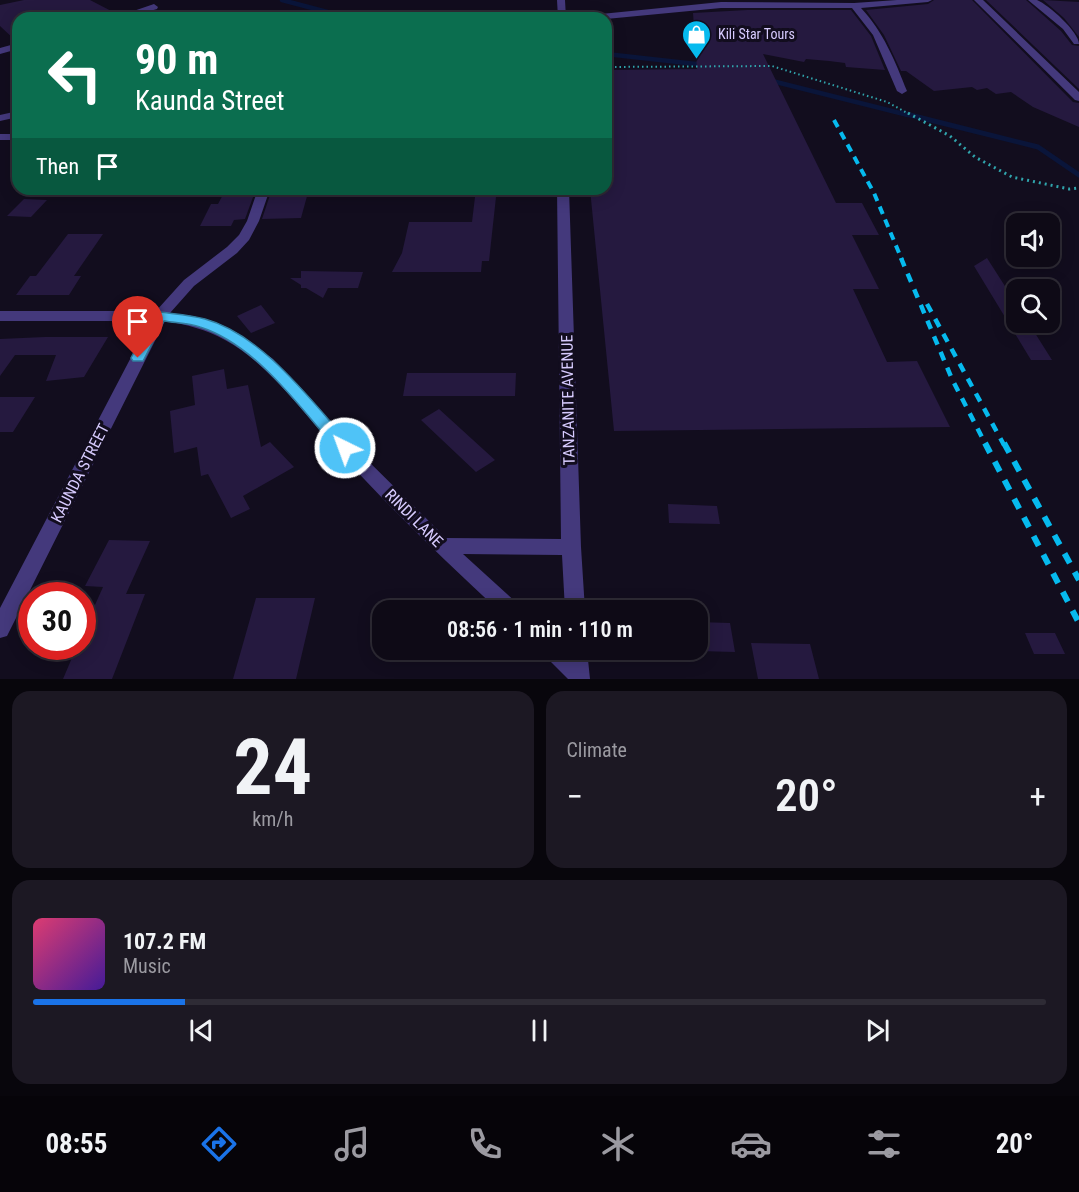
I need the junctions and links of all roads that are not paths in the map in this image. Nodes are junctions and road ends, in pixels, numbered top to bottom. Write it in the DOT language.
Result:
graph roads {
  1 [pos="928,0"];
  2 [pos="978,0"];
  3 [pos="1032,0"];
  4 [pos="854,6"];
  5 [pos="154,8"];
  6 [pos="139,12"];
  7 [pos="612,16"];
  8 [pos="1077,42"];
  9 [pos="902,91"];
  10 [pos="1079,98"];
  11 [pos="262,195"];
  12 [pos="563,195"];
  13 [pos="0,316"];
  14 [pos="160,316"];
  15 [pos="441,546"];
  16 [pos="571,548"];
  17 [pos="499,600"];
  18 [pos="574,600"];
  19 [pos="0,629"];
  20 [pos="563,660"];
  21 [pos="578,660"];
  22 [pos="579,677"];
  1 -- 4 [label="street"];
  2 -- 10 [label="street"];
  3 -- 8 [label="street"];
  4 -- 7 [label="street"];
  4 -- 9 [label="street"];
  5 -- 6 [label="street"];
  11 -- 14 [label="street, KAUNDA STREET"];
  12 -- 16 [label="street, TANZANITE AVENUE"];
  13 -- 14 [label="street, RINDI LANE"];
  14 -- 15 [label="street, RINDI LANE"];
  14 -- 19 [label="street, KAUNDA STREET"];
  15 -- 16 [label="street"];
  15 -- 17 [label="street, RINDI LANE"];
  16 -- 18 [label="street, TANZANITE AVENUE"];
  20 -- 22 [label="street"];
  21 -- 22 [label="street"];
}
